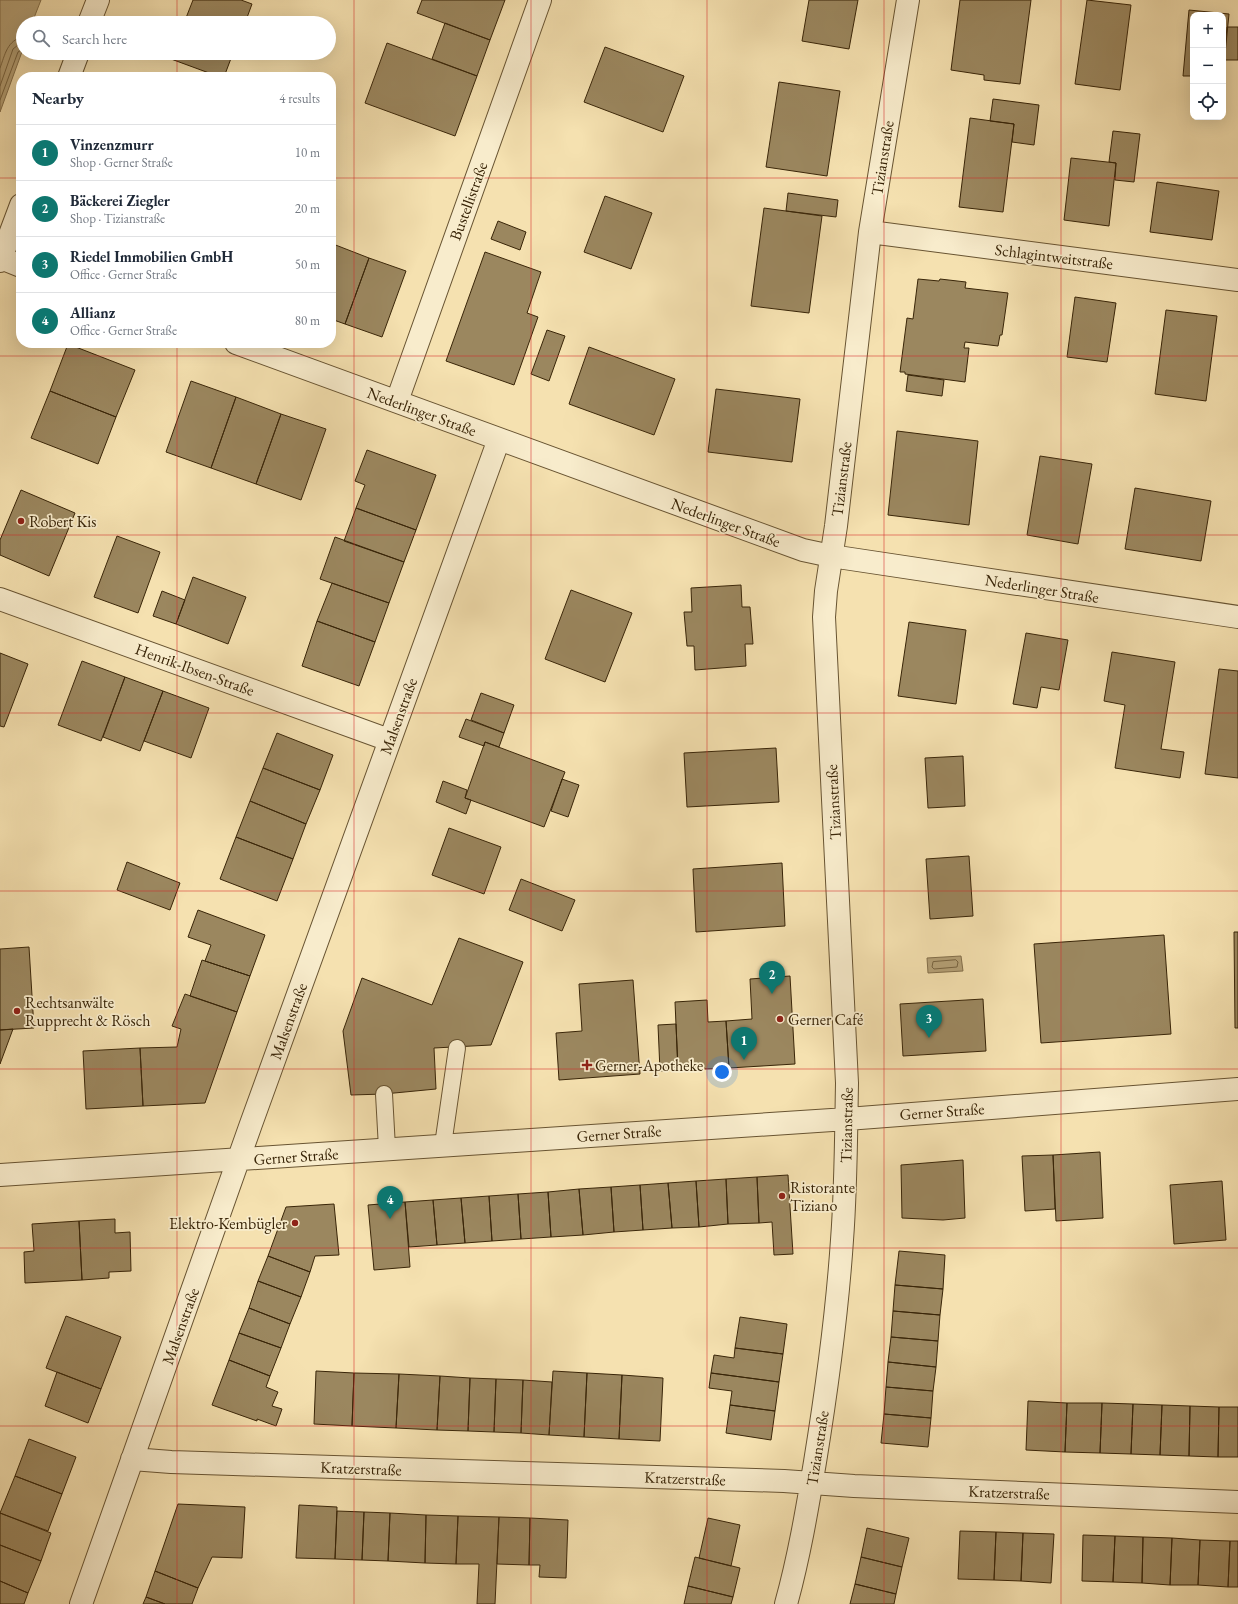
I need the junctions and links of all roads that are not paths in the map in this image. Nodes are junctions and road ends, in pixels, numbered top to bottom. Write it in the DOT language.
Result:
graph roads {
  1 [pos="98,0"];
  2 [pos="540,0"];
  3 [pos="908,0"];
  4 [pos="92,16"];
  5 [pos="75,60"];
  6 [pos="71,72"];
  7 [pos="16,226"];
  8 [pos="870,232"];
  9 [pos="7,262"];
  10 [pos="1238,280"];
  11 [pos="250,348"];
  12 [pos="397,401"];
  13 [pos="499,439"];
  14 [pos="831,556"];
  15 [pos="0,599"];
  16 [pos="1238,617"];
  17 [pos="389,740"];
  18 [pos="457,1048"];
  19 [pos="1238,1089"];
  20 [pos="384,1094"];
  21 [pos="847,1119"];
  22 [pos="443,1145"];
  23 [pos="387,1148"];
  24 [pos="239,1160"];
  25 [pos="0,1175"];
  26 [pos="132,1459"];
  27 [pos="812,1483"];
  28 [pos="1238,1502"];
  29 [pos="82,1604"];
  30 [pos="786,1604"];
  1 -- 4 [label="street"];
  2 -- 12 [label="street, Bustellistraße"];
  3 -- 8 [label="street, Tizianstraße"];
  5 -- 6 [label="street"];
  7 -- 9 [label="street"];
  8 -- 10 [label="street, Schlagintweitstraße"];
  8 -- 14 [label="street, Tizianstraße"];
  11 -- 12 [label="street, Nederlinger Straße"];
  12 -- 13 [label="street, Nederlinger Straße"];
  13 -- 14 [label="street, Nederlinger Straße"];
  13 -- 17 [label="street, Malsenstraße"];
  14 -- 16 [label="street, Nederlinger Straße"];
  14 -- 21 [label="street, Tizianstraße"];
  15 -- 17 [label="street, Henrik-Ibsen-Straße"];
  17 -- 24 [label="street, Malsenstraße"];
  18 -- 22 [label="lane"];
  19 -- 21 [label="street, Gerner Straße"];
  20 -- 23 [label="lane"];
  21 -- 22 [label="street, Gerner Straße"];
  21 -- 27 [label="street, Tizianstraße"];
  22 -- 23 [label="street, Gerner Straße"];
  23 -- 24 [label="street, Gerner Straße"];
  24 -- 25 [label="street, Gerner Straße"];
  24 -- 26 [label="street, Malsenstraße"];
  26 -- 27 [label="street, Kratzerstraße"];
  26 -- 29 [label="street, Malsenstraße"];
  27 -- 28 [label="street, Kratzerstraße"];
  27 -- 30 [label="street, Tizianstraße"];
}
